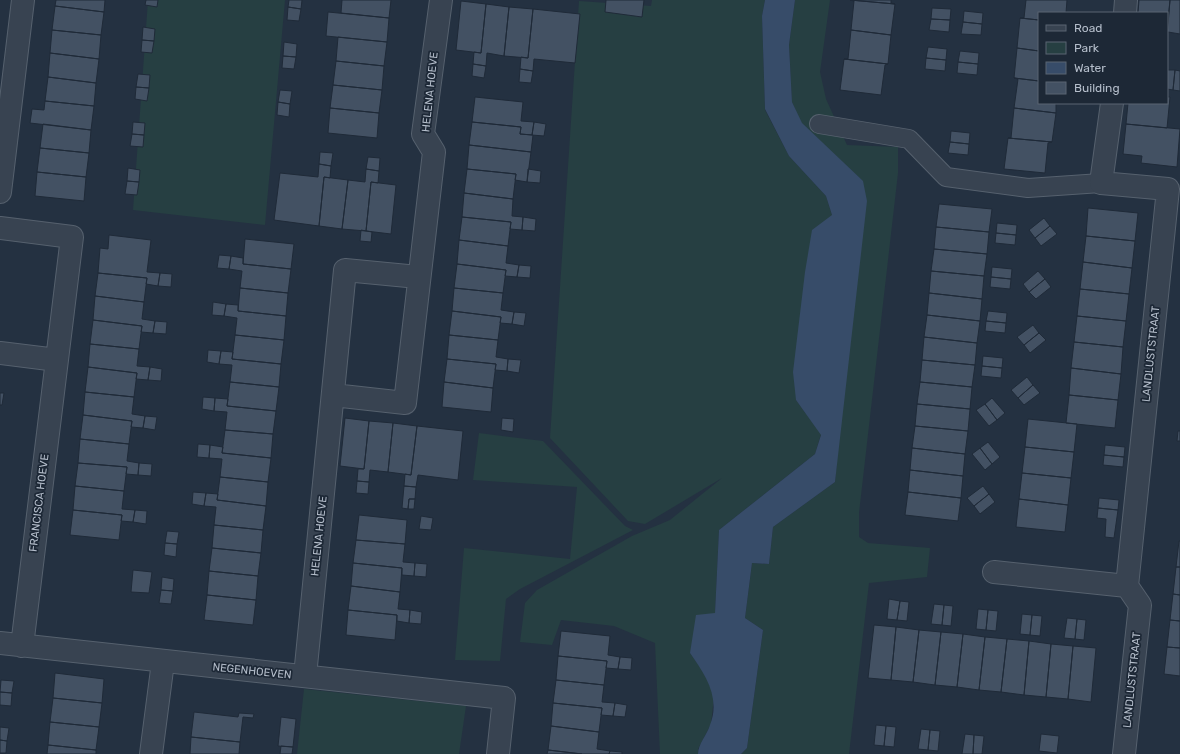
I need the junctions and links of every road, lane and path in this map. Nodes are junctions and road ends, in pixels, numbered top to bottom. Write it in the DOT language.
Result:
graph roads {
  1 [pos="23,0"];
  2 [pos="442,0"];
  3 [pos="1126,0"];
  4 [pos="1125,12"];
  5 [pos="1112,104"];
  6 [pos="819,124"];
  7 [pos="1101,183"];
  8 [pos="0,192"];
  9 [pos="0,228"];
  10 [pos="418,277"];
  11 [pos="0,353"];
  12 [pos="57,360"];
  13 [pos="333,395"];
  14 [pos="994,572"];
  15 [pos="1127,586"];
  16 [pos="0,643"];
  17 [pos="22,646"];
  18 [pos="163,662"];
  19 [pos="305,676"];
  20 [pos="151,754"];
  21 [pos="498,754"];
  22 [pos="1124,754"];
  1 -- 8 [label="street"];
  2 -- 10 [label="street, HELENA HOEVE"];
  3 -- 4 [label="street"];
  5 -- 7 [label="street"];
  6 -- 7 [label="lane, LANDLUSTSTRAAT"];
  7 -- 15 [label="street, LANDLUSTSTRAAT"];
  9 -- 12 [label="street, FRANCISCA HOEVE"];
  10 -- 13 [label="street, HELENA HOEVE"];
  10 -- 13 [label="street, HELENA HOEVE"];
  11 -- 12 [label="street"];
  12 -- 17 [label="street, FRANCISCA HOEVE"];
  13 -- 19 [label="street, HELENA HOEVE"];
  14 -- 15 [label="street"];
  15 -- 22 [label="street, LANDLUSTSTRAAT"];
  16 -- 17 [label="street, NEGENHOEVEN"];
  17 -- 18 [label="street, NEGENHOEVEN"];
  18 -- 19 [label="street, NEGENHOEVEN"];
  18 -- 20 [label="street"];
  19 -- 21 [label="street, NEGENHOEVEN"];
}
